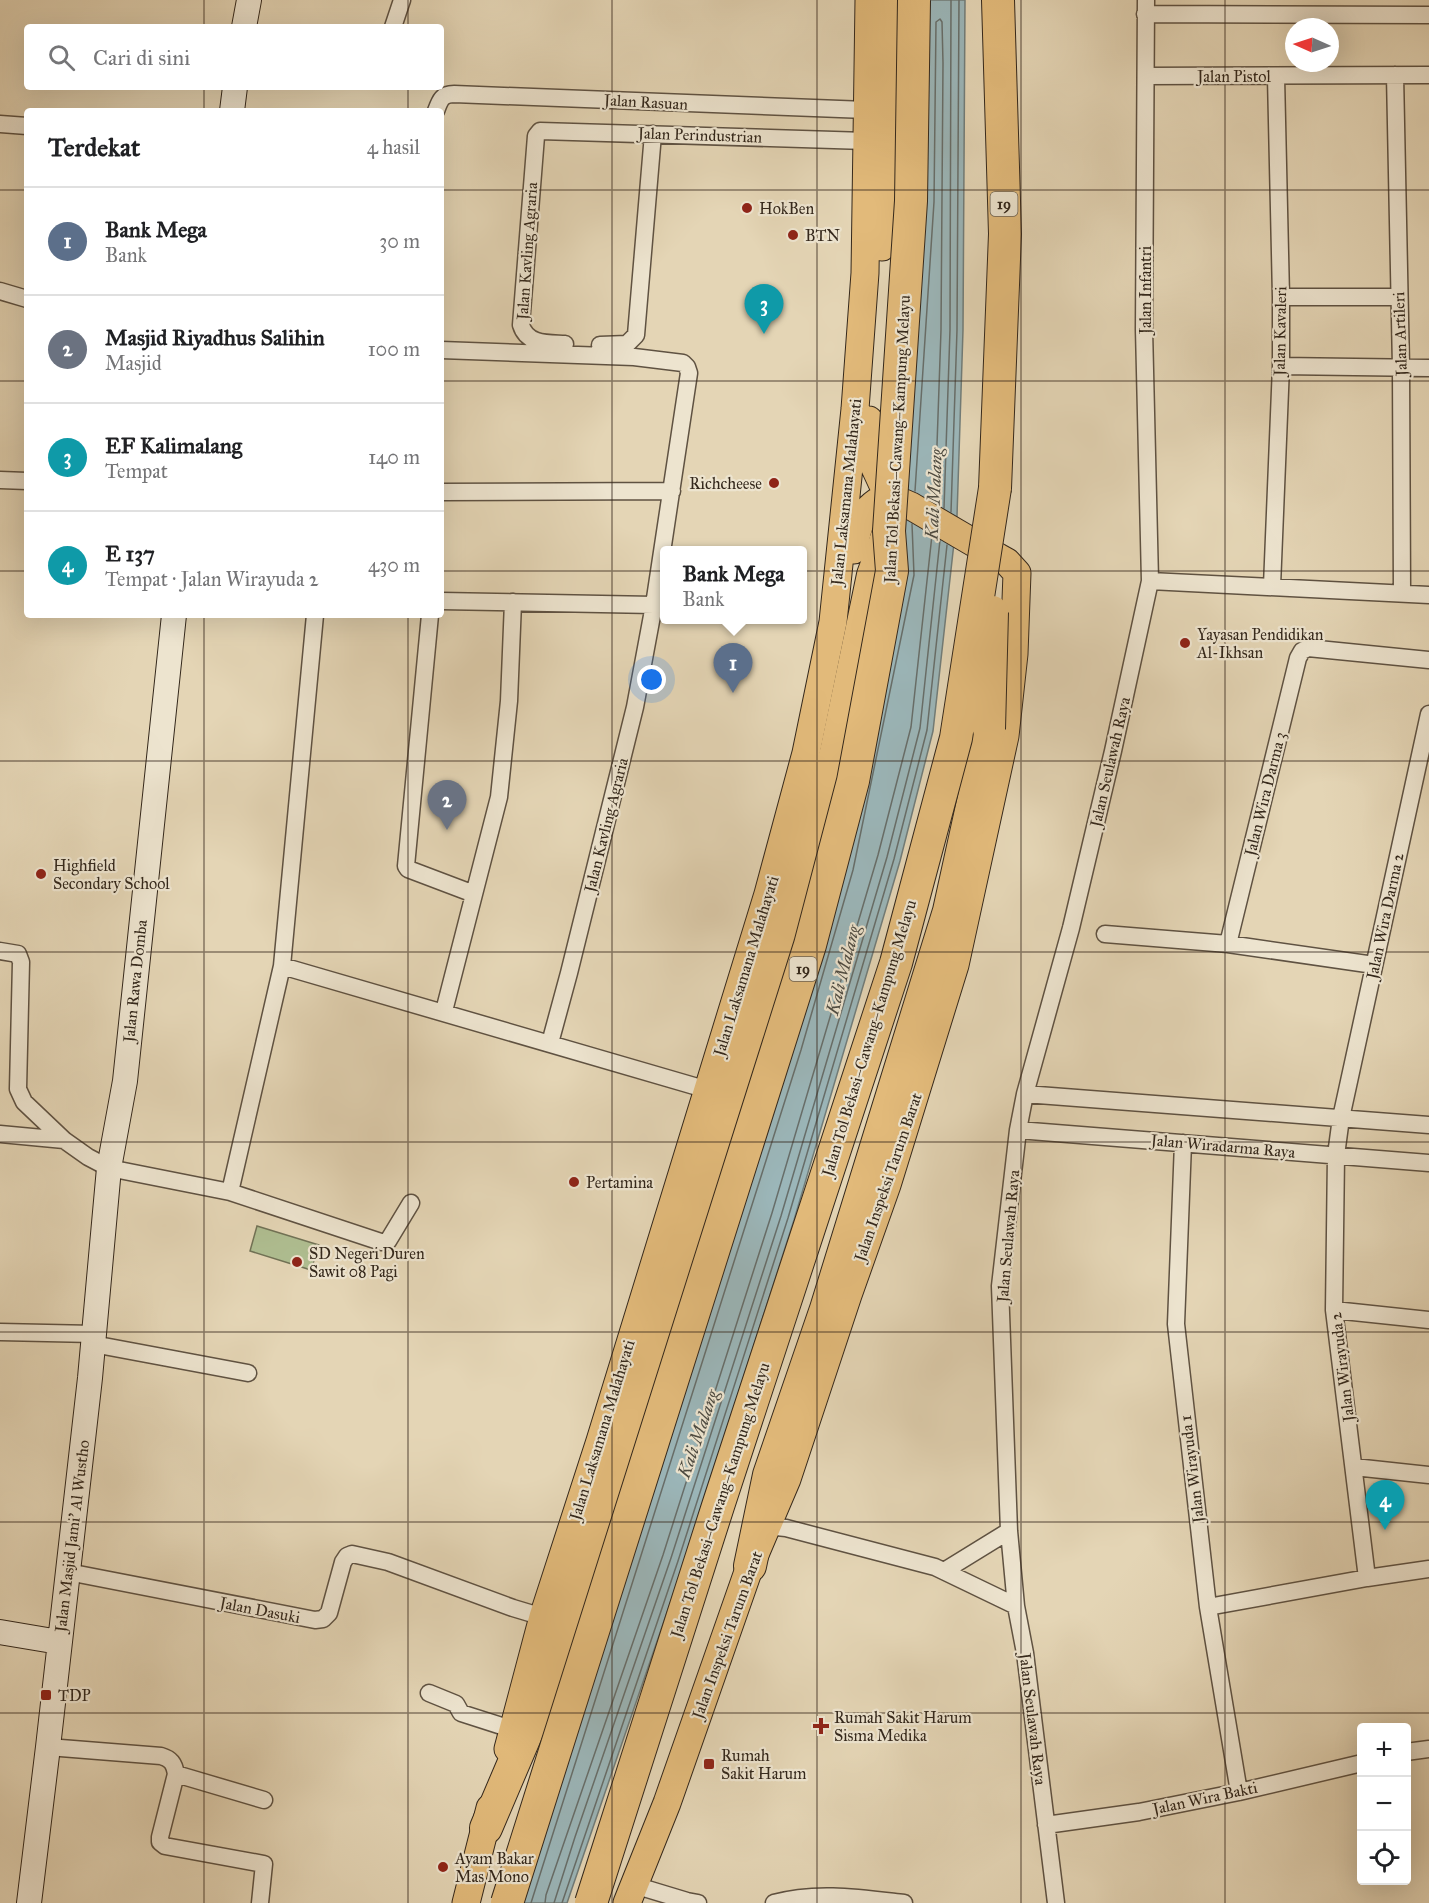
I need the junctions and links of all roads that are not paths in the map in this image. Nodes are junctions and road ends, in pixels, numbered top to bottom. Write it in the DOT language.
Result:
graph roads {
  1 [pos="249,0"];
  2 [pos="402,0"];
  3 [pos="869,0"];
  4 [pos="889,0"];
  5 [pos="914,0"];
  6 [pos="998,0"];
  7 [pos="1145,7"];
  8 [pos="1276,7"];
  9 [pos="1398,7"];
  10 [pos="1429,15"];
  11 [pos="245,24"];
  12 [pos="394,24"];
  13 [pos="1395,75"];
  14 [pos="1429,75"];
  15 [pos="1146,76"];
  16 [pos="1276,77"];
  17 [pos="235,90"];
  18 [pos="232,108"];
  19 [pos="437,108"];
  20 [pos="866,110"];
  21 [pos="0,124"];
  22 [pos="24,126"];
  23 [pos="653,134"];
  24 [pos="536,136"];
  25 [pos="866,141"];
  26 [pos="0,291"];
  27 [pos="1281,297"];
  28 [pos="1398,297"];
  29 [pos="24,298"];
  30 [pos="444,350"];
  31 [pos="1281,366"];
  32 [pos="1401,367"];
  33 [pos="1429,368"];
  34 [pos="0,480"];
  35 [pos="24,481"];
  36 [pos="995,488"];
  37 [pos="672,491"];
  38 [pos="444,492"];
  39 [pos="889,496"];
  40 [pos="889,531"];
  41 [pos="663,546"];
  42 [pos="660,567"];
  43 [pos="1150,581"];
  44 [pos="1272,586"];
  45 [pos="1402,593"];
  46 [pos="1429,595"];
  47 [pos="444,601"];
  48 [pos="513,602"];
  49 [pos="654,605"];
  50 [pos="174,618"];
  51 [pos="315,618"];
  52 [pos="430,618"];
  53 [pos="833,622"];
  54 [pos="1429,660"];
  55 [pos="1429,714"];
  56 [pos="474,894"];
  57 [pos="1105,934"];
  58 [pos="1228,944"];
  59 [pos="0,951"];
  60 [pos="1374,965"];
  61 [pos="282,966"];
  62 [pos="444,1011"];
  63 [pos="550,1043"];
  64 [pos="708,1090"];
  65 [pos="1025,1094"];
  66 [pos="1341,1118"];
  67 [pos="1429,1125"];
  68 [pos="1017,1130"];
  69 [pos="0,1134"];
  70 [pos="64,1140"];
  71 [pos="1183,1143"];
  72 [pos="1336,1155"];
  73 [pos="1429,1163"];
  74 [pos="109,1168"];
  75 [pos="230,1192"];
  76 [pos="411,1203"];
  77 [pos="1334,1310"];
  78 [pos="1429,1320"];
  79 [pos="0,1332"];
  80 [pos="93,1339"];
  81 [pos="248,1373"];
  82 [pos="1354,1467"];
  83 [pos="1429,1475"];
  84 [pos="766,1531"];
  85 [pos="1009,1531"];
  86 [pos="750,1566"];
  87 [pos="1429,1569"];
  88 [pos="944,1571"];
  89 [pos="68,1572"];
  90 [pos="1367,1578"];
  91 [pos="1016,1606"];
  92 [pos="1208,1607"];
  93 [pos="543,1617"];
  94 [pos="0,1632"];
  95 [pos="59,1642"];
  96 [pos="429,1693"];
  97 [pos="514,1730"];
  98 [pos="48,1747"];
  99 [pos="1429,1749"];
  100 [pos="1411,1751"];
  101 [pos="1357,1764"];
  102 [pos="176,1774"];
  103 [pos="1239,1792"];
  104 [pos="264,1800"];
  105 [pos="1047,1825"];
  106 [pos="486,1828"];
  107 [pos="631,1894"];
  108 [pos="28,1903"];
  109 [pos="260,1903"];
  110 [pos="466,1903"];
  111 [pos="507,1903"];
  112 [pos="591,1903"];
  113 [pos="698,1903"];
  114 [pos="774,1903"];
  115 [pos="904,1903"];
  116 [pos="1056,1903"];
  1 -- 11 [label="street"];
  2 -- 12 [label="street"];
  3 -- 20 [label="main road, Jalan Laksamana Malahayati"];
  4 -- 39 [label="main road, Jalan Laksamana Malahayati"];
  5 -- 40 [label="highway, Jalan Tol Bekasi–Cawang–Kampung Melayu / 19, bridge"];
  6 -- 36 [label="highway, Jalan Tol Bekasi–Cawang–Kampung Melayu / 19"];
  7 -- 8 [label="street"];
  7 -- 15 [label="street, Jalan Infantri"];
  8 -- 9 [label="street"];
  9 -- 10 [label="street"];
  13 -- 14 [label="street, Jalan Pistol"];
  13 -- 16 [label="street, Jalan Pistol"];
  13 -- 28 [label="street, Jalan Artileri"];
  15 -- 16 [label="street, Jalan Pistol"];
  15 -- 43 [label="street, Jalan Infantri"];
  16 -- 27 [label="street, Jalan Kavaleri"];
  17 -- 18 [label="street"];
  19 -- 20 [label="street, Jalan Rasuan"];
  20 -- 25 [label="main road, Jalan Laksamana Malahayati"];
  21 -- 22 [label="street"];
  23 -- 24 [label="street, Jalan Perindustrian"];
  23 -- 24 [label="street, Jalan Kavling Agraria"];
  23 -- 25 [label="street, Jalan Perindustrian"];
  25 -- 53 [label="main road, Jalan Laksamana Malahayati"];
  26 -- 29 [label="street"];
  27 -- 28 [label="street"];
  27 -- 31 [label="street, Jalan Kavaleri"];
  28 -- 32 [label="street, Jalan Artileri"];
  30 -- 37 [label="street, Jalan Kavling Agraria"];
  31 -- 32 [label="street"];
  31 -- 44 [label="street, Jalan Kavaleri"];
  32 -- 33 [label="street"];
  32 -- 45 [label="street, Jalan Artileri"];
  34 -- 35 [label="street"];
  36 -- 86 [label="highway, bridge"];
  36 -- 112 [label="highway, Jalan Tol Bekasi–Cawang–Kampung Melayu / 19, bridge"];
  37 -- 38 [label="street"];
  37 -- 41 [label="street, Jalan Kavling Agraria"];
  39 -- 53 [label="main road"];
  39 -- 84 [label="main road, Jalan Inspeksi Tarum Barat, bridge"];
  40 -- 106 [label="highway"];
  40 -- 111 [label="highway, Jalan Tol Bekasi–Cawang–Kampung Melayu / 19, bridge"];
  42 -- 49 [label="street, Jalan Kavling Agraria"];
  43 -- 44 [label="street"];
  43 -- 65 [label="street, Jalan Seulawah Raya"];
  44 -- 45 [label="street"];
  45 -- 46 [label="street"];
  47 -- 48 [label="street"];
  48 -- 49 [label="street"];
  48 -- 56 [label="street"];
  49 -- 63 [label="street, Jalan Kavling Agraria"];
  50 -- 74 [label="street, Jalan Rawa Domba"];
  51 -- 61 [label="street"];
  52 -- 56 [label="street"];
  53 -- 64 [label="main road, Jalan Laksamana Malahayati"];
  54 -- 58 [label="street, Jalan Wira Darma 3"];
  55 -- 60 [label="street, Jalan Wira Darma 2"];
  56 -- 62 [label="street"];
  57 -- 58 [label="street"];
  58 -- 60 [label="street"];
  59 -- 70 [label="street"];
  60 -- 66 [label="street, Jalan Wira Darma 2"];
  61 -- 62 [label="street"];
  61 -- 75 [label="street"];
  62 -- 63 [label="street"];
  63 -- 64 [label="street"];
  64 -- 93 [label="main road, Jalan Laksamana Malahayati"];
  65 -- 66 [label="street"];
  65 -- 68 [label="street, Jalan Seulawah Raya"];
  66 -- 67 [label="street"];
  66 -- 72 [label="street, Jalan Wira Darma 2"];
  68 -- 71 [label="street, Jalan Wiradarma Raya"];
  68 -- 85 [label="street, Jalan Seulawah Raya"];
  69 -- 70 [label="street"];
  70 -- 74 [label="street"];
  71 -- 72 [label="street, Jalan Wiradarma Raya"];
  71 -- 92 [label="street, Jalan Wirayuda 1"];
  72 -- 73 [label="street, Jalan Wiradarma Raya"];
  72 -- 77 [label="street, Jalan Wirayuda 2"];
  74 -- 75 [label="street"];
  74 -- 80 [label="street, Jalan Masjid Jami' Al Wustho"];
  75 -- 76 [label="street"];
  77 -- 78 [label="street"];
  77 -- 82 [label="street, Jalan Wirayuda 2"];
  79 -- 80 [label="street"];
  80 -- 81 [label="street"];
  80 -- 89 [label="street, Jalan Masjid Jami' Al Wustho"];
  82 -- 83 [label="street"];
  82 -- 90 [label="street, Jalan Wirayuda 2"];
  84 -- 86 [label="main road, Jalan Inspeksi Tarum Barat"];
  84 -- 88 [label="street"];
  85 -- 88 [label="street"];
  85 -- 91 [label="street, Jalan Seulawah Raya"];
  86 -- 107 [label="main road, Jalan Inspeksi Tarum Barat"];
  87 -- 90 [label="street"];
  88 -- 91 [label="street"];
  89 -- 93 [label="street, Jalan Dasuki"];
  89 -- 95 [label="street, Jalan Masjid Jami' Al Wustho"];
  90 -- 92 [label="street"];
  91 -- 105 [label="street, Jalan Seulawah Raya"];
  92 -- 103 [label="street, Jalan Wirayuda 1"];
  93 -- 97 [label="main road, Jalan Laksamana Malahayati"];
  94 -- 95 [label="street"];
  95 -- 98 [label="street, Jalan Masjid Jami' Al Wustho"];
  96 -- 97 [label="street"];
  97 -- 106 [label="main road, Jalan Laksamana Malahayati"];
  98 -- 102 [label="street"];
  98 -- 108 [label="street, Jalan Masjid Jami' Al Wustho"];
  99 -- 100 [label="street"];
  101 -- 103 [label="street, Jalan Wira Bakti"];
  102 -- 104 [label="street"];
  102 -- 109 [label="street"];
  103 -- 105 [label="street, Jalan Wira Bakti"];
  105 -- 116 [label="street, Jalan Seulawah Raya"];
  106 -- 110 [label="main road, Jalan Laksamana Malahayati"];
  107 -- 113 [label="street"];
  114 -- 115 [label="street"];
}
